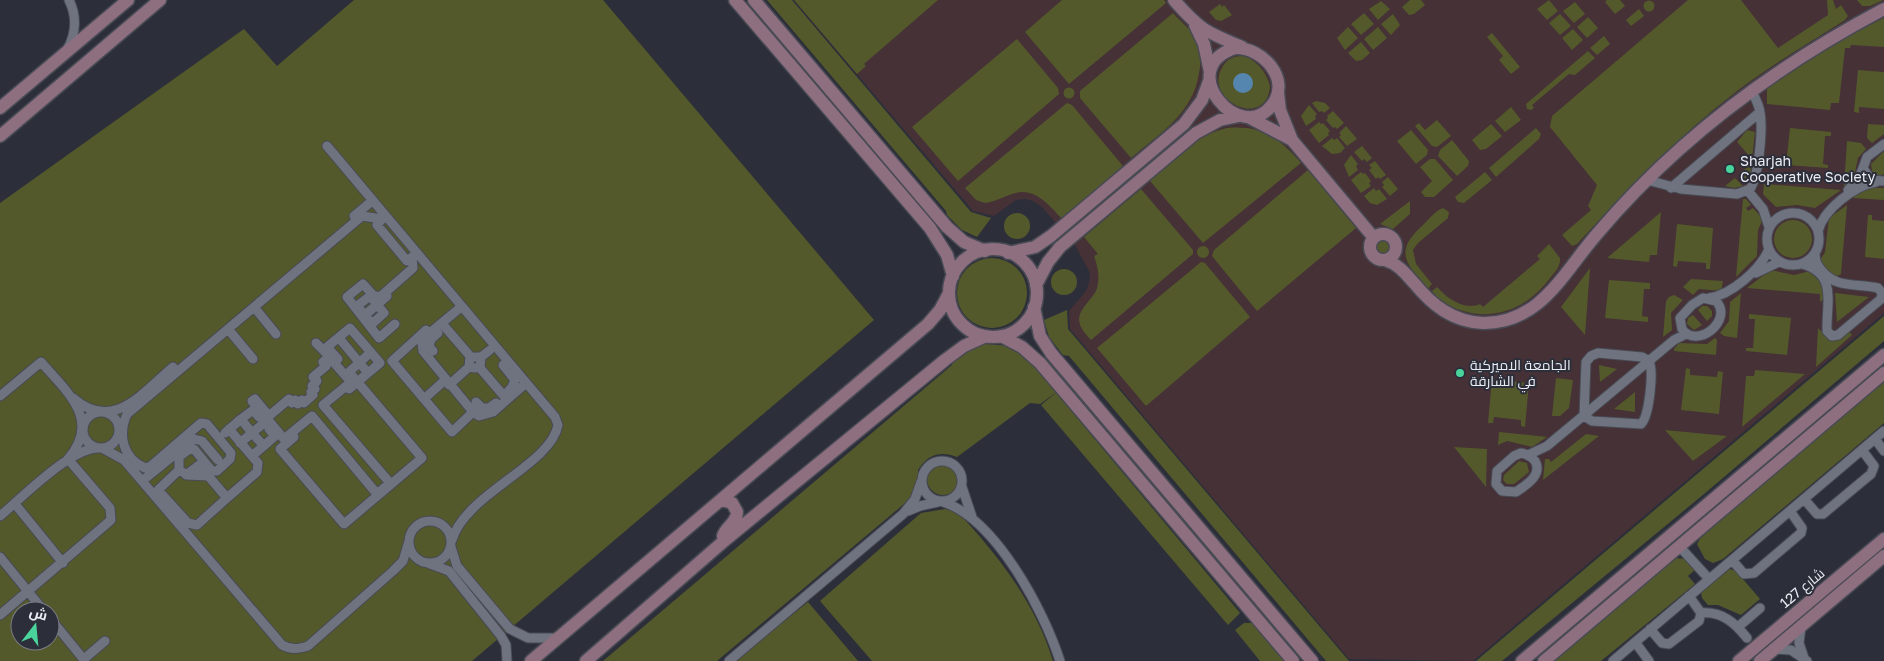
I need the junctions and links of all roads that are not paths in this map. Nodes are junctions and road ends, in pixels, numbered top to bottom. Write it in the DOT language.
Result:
graph roads {
  1 [pos="69,0"];
  2 [pos="128,0"];
  3 [pos="160,0"];
  4 [pos="735,0"];
  5 [pos="754,0"];
  6 [pos="1174,0"];
  7 [pos="1884,9"];
  8 [pos="1194,23"];
  9 [pos="1244,48"];
  10 [pos="63,55"];
  11 [pos="1210,76"];
  12 [pos="1278,90"];
  13 [pos="1752,91"];
  14 [pos="0,108"];
  15 [pos="1760,112"];
  16 [pos="1243,117"];
  17 [pos="1760,124"];
  18 [pos="1743,125"];
  19 [pos="0,136"];
  20 [pos="1292,140"];
  21 [pos="1884,144"];
  22 [pos="326,146"];
  23 [pos="1863,168"];
  24 [pos="1647,180"];
  25 [pos="1880,182"];
  26 [pos="1676,189"];
  27 [pos="1749,190"];
  28 [pos="372,201"];
  29 [pos="1784,215"];
  30 [pos="1806,217"];
  31 [pos="1770,227"];
  32 [pos="1818,231"];
  33 [pos="1051,236"];
  34 [pos="1374,238"];
  35 [pos="1060,247"];
  36 [pos="1768,249"];
  37 [pos="985,251"];
  38 [pos="1008,253"];
  39 [pos="1815,253"];
  40 [pos="1390,256"];
  41 [pos="1779,262"];
  42 [pos="425,264"];
  43 [pos="1802,264"];
  44 [pos="953,276"];
  45 [pos="1036,285"];
  46 [pos="949,293"];
  47 [pos="1708,298"];
  48 [pos="254,307"];
  49 [pos="461,307"];
  50 [pos="1034,307"];
  51 [pos="1721,311"];
  52 [pos="447,312"];
  53 [pos="365,315"];
  54 [pos="395,324"];
  55 [pos="1680,326"];
  56 [pos="445,327"];
  57 [pos="228,329"];
  58 [pos="276,334"];
  59 [pos="1686,334"];
  60 [pos="986,336"];
  61 [pos="1001,336"];
  62 [pos="339,338"];
  63 [pos="1674,340"];
  64 [pos="361,341"];
  65 [pos="316,342"];
  66 [pos="490,350"];
  67 [pos="350,351"];
  68 [pos="433,351"];
  69 [pos="371,352"];
  70 [pos="1884,355"];
  71 [pos="470,356"];
  72 [pos="329,357"];
  73 [pos="481,357"];
  74 [pos="253,359"];
  75 [pos="339,360"];
  76 [pos="1649,361"];
  77 [pos="359,362"];
  78 [pos="469,367"];
  79 [pos="480,368"];
  80 [pos="349,372"];
  81 [pos="368,373"];
  82 [pos="1884,373"];
  83 [pos="357,382"];
  84 [pos="447,382"];
  85 [pos="526,383"];
  86 [pos="0,396"];
  87 [pos="504,396"];
  88 [pos="73,398"];
  89 [pos="424,399"];
  90 [pos="132,401"];
  91 [pos="476,402"];
  92 [pos="326,409"];
  93 [pos="472,412"];
  94 [pos="102,413"];
  95 [pos="1584,416"];
  96 [pos="241,419"];
  97 [pos="315,419"];
  98 [pos="264,423"];
  99 [pos="229,429"];
  100 [pos="83,430"];
  101 [pos="118,431"];
  102 [pos="1884,431"];
  103 [pos="252,433"];
  104 [pos="220,438"];
  105 [pos="1875,439"];
  106 [pos="240,443"];
  107 [pos="264,446"];
  108 [pos="1547,446"];
  109 [pos="100,448"];
  110 [pos="1862,450"];
  111 [pos="1884,452"];
  112 [pos="1528,455"];
  113 [pos="252,456"];
  114 [pos="68,459"];
  115 [pos="124,460"];
  116 [pos="218,460"];
  117 [pos="1760,460"];
  118 [pos="1536,464"];
  119 [pos="1768,471"];
  120 [pos="182,473"];
  121 [pos="142,481"];
  122 [pos="921,482"];
  123 [pos="962,485"];
  124 [pos="228,498"];
  125 [pos="1804,499"];
  126 [pos="722,500"];
  127 [pos="941,502"];
  128 [pos="15,504"];
  129 [pos="470,511"];
  130 [pos="1790,511"];
  131 [pos="903,514"];
  132 [pos="0,516"];
  133 [pos="434,521"];
  134 [pos="975,521"];
  135 [pos="1884,539"];
  136 [pos="724,540"];
  137 [pos="409,541"];
  138 [pos="451,543"];
  139 [pos="1679,546"];
  140 [pos="1884,556"];
  141 [pos="0,558"];
  142 [pos="1732,560"];
  143 [pos="63,563"];
  144 [pos="425,563"];
  145 [pos="393,572"];
  146 [pos="1709,579"];
  147 [pos="28,592"];
  148 [pos="1689,596"];
  149 [pos="36,601"];
  150 [pos="1760,608"];
  151 [pos="1582,610"];
  152 [pos="1701,613"];
  153 [pos="0,615"];
  154 [pos="1591,621"];
  155 [pos="1738,627"];
  156 [pos="1801,627"];
  157 [pos="1650,629"];
  158 [pos="60,630"];
  159 [pos="558,638"];
  160 [pos="1747,638"];
  161 [pos="105,641"];
  162 [pos="1635,642"];
  163 [pos="1775,649"];
  164 [pos="84,660"];
  165 [pos="1805,660"];
  166 [pos="507,661"];
  167 [pos="531,661"];
  168 [pos="586,661"];
  169 [pos="729,661"];
  170 [pos="1060,661"];
  171 [pos="1293,661"];
  172 [pos="1312,661"];
  173 [pos="1522,661"];
  174 [pos="1544,661"];
  175 [pos="1612,661"];
  176 [pos="1648,661"];
  177 [pos="1739,661"];
  178 [pos="1760,661"];
  1 -- 10 [label="street"];
  2 -- 10 [label="street"];
  3 -- 19 [label="street"];
  4 -- 44 [label="street"];
  5 -- 37 [label="street"];
  6 -- 8 [label="street"];
  7 -- 13 [label="street"];
  8 -- 9 [label="street"];
  8 -- 11 [label="street"];
  9 -- 11 [label="street"];
  9 -- 12 [label="street"];
  10 -- 14 [label="street"];
  11 -- 16 [label="street"];
  11 -- 33 [label="street"];
  12 -- 16 [label="street"];
  12 -- 20 [label="street"];
  13 -- 15 [label="street"];
  13 -- 24 [label="street"];
  15 -- 17 [label="street"];
  15 -- 18 [label="street"];
  16 -- 20 [label="street"];
  16 -- 35 [label="street"];
  17 -- 18 [label="street"];
  17 -- 27 [label="street"];
  18 -- 26 [label="street"];
  20 -- 34 [label="street"];
  21 -- 23 [label="street"];
  22 -- 28 [label="street"];
  23 -- 25 [label="street"];
  23 -- 30 [label="street"];
  24 -- 26 [label="street"];
  24 -- 40 [label="street"];
  25 -- 32 [label="street"];
  26 -- 27 [label="street"];
  27 -- 29 [label="street"];
  27 -- 31 [label="street"];
  28 -- 42 [label="street"];
  28 -- 90 [label="street"];
  29 -- 30 [label="street"];
  29 -- 31 [label="street"];
  30 -- 32 [label="street"];
  31 -- 36 [label="street"];
  32 -- 39 [label="street"];
  33 -- 35 [label="street"];
  33 -- 38 [label="street"];
  34 -- 40 [label="street"];
  34 -- 40 [label="street"];
  35 -- 45 [label="street"];
  36 -- 41 [label="street"];
  36 -- 47 [label="street"];
  37 -- 38 [label="street"];
  37 -- 44 [label="street"];
  38 -- 45 [label="street"];
  39 -- 43 [label="street"];
  39 -- 43 [label="street"];
  41 -- 43 [label="street"];
  41 -- 51 [label="street"];
  42 -- 49 [label="street"];
  42 -- 53 [label="street"];
  44 -- 46 [label="street"];
  45 -- 50 [label="street"];
  46 -- 60 [label="street"];
  46 -- 126 [label="street"];
  47 -- 51 [label="street"];
  47 -- 55 [label="street"];
  48 -- 54 [label="street"];
  48 -- 57 [label="street"];
  48 -- 58 [label="street"];
  49 -- 84 [label="street"];
  49 -- 85 [label="street"];
  50 -- 61 [label="street"];
  50 -- 172 [label="street"];
  51 -- 59 [label="street"];
  52 -- 89 [label="street"];
  55 -- 59 [label="street"];
  55 -- 63 [label="street"];
  56 -- 66 [label="street"];
  56 -- 68 [label="street"];
  56 -- 71 [label="street"];
  57 -- 74 [label="street"];
  57 -- 104 [label="street"];
  59 -- 63 [label="street"];
  60 -- 61 [label="street"];
  60 -- 136 [label="street"];
  61 -- 171 [label="street"];
  62 -- 64 [label="street"];
  62 -- 67 [label="street"];
  62 -- 75 [label="street"];
  63 -- 76 [label="street"];
  64 -- 67 [label="street"];
  64 -- 69 [label="street"];
  65 -- 72 [label="street"];
  66 -- 73 [label="street"];
  66 -- 87 [label="street"];
  67 -- 75 [label="street"];
  67 -- 77 [label="street"];
  69 -- 77 [label="street"];
  69 -- 81 [label="street"];
  70 -- 117 [label="street"];
  71 -- 73 [label="street"];
  71 -- 78 [label="street"];
  72 -- 92 [label="street"];
  72 -- 97 [label="street"];
  73 -- 79 [label="street"];
  75 -- 80 [label="street"];
  76 -- 95 [label="street"];
  76 -- 95 [label="street"];
  76 -- 95 [label="street"];
  77 -- 80 [label="street"];
  77 -- 81 [label="street"];
  78 -- 79 [label="street"];
  78 -- 84 [label="street"];
  79 -- 87 [label="street"];
  80 -- 83 [label="street"];
  81 -- 83 [label="street"];
  82 -- 119 [label="street"];
  83 -- 92 [label="street"];
  83 -- 97 [label="street"];
  84 -- 89 [label="street"];
  84 -- 93 [label="street"];
  85 -- 93 [label="street"];
  85 -- 129 [label="street"];
  86 -- 88 [label="street"];
  87 -- 91 [label="street"];
  88 -- 94 [label="street"];
  88 -- 100 [label="street"];
  89 -- 93 [label="street"];
  90 -- 94 [label="street"];
  90 -- 101 [label="street"];
  92 -- 97 [label="street"];
  92 -- 97 [label="street"];
  94 -- 100 [label="street"];
  94 -- 101 [label="street"];
  95 -- 108 [label="street"];
  96 -- 98 [label="street"];
  96 -- 99 [label="street"];
  96 -- 103 [label="street"];
  98 -- 103 [label="street"];
  98 -- 107 [label="street"];
  99 -- 104 [label="street"];
  99 -- 106 [label="street"];
  100 -- 109 [label="street"];
  100 -- 114 [label="street"];
  101 -- 109 [label="street"];
  101 -- 115 [label="street"];
  102 -- 105 [label="street"];
  103 -- 106 [label="street"];
  103 -- 107 [label="street"];
  104 -- 120 [label="street"];
  105 -- 110 [label="street"];
  105 -- 111 [label="street"];
  106 -- 113 [label="street"];
  107 -- 113 [label="street"];
  108 -- 112 [label="street"];
  108 -- 118 [label="street"];
  109 -- 114 [label="street"];
  109 -- 115 [label="street"];
  110 -- 125 [label="street"];
  110 -- 125 [label="street"];
  112 -- 118 [label="street"];
  112 -- 118 [label="street"];
  113 -- 124 [label="street"];
  114 -- 128 [label="street"];
  114 -- 143 [label="street"];
  115 -- 121 [label="street"];
  116 -- 121 [label="street"];
  117 -- 119 [label="street"];
  117 -- 151 [label="street"];
  119 -- 139 [label="street"];
  120 -- 124 [label="street"];
  120 -- 124 [label="street"];
  121 -- 145 [label="street"];
  122 -- 123 [label="street"];
  122 -- 127 [label="street"];
  122 -- 131 [label="street"];
  123 -- 127 [label="street"];
  123 -- 134 [label="street"];
  125 -- 130 [label="street"];
  126 -- 136 [label="street"];
  126 -- 159 [label="street"];
  127 -- 131 [label="street"];
  127 -- 134 [label="street"];
  128 -- 132 [label="street"];
  128 -- 143 [label="street"];
  129 -- 133 [label="street"];
  129 -- 138 [label="street"];
  130 -- 142 [label="street"];
  130 -- 142 [label="street"];
  131 -- 169 [label="street"];
  133 -- 137 [label="street"];
  133 -- 138 [label="street"];
  134 -- 170 [label="street"];
  135 -- 177 [label="street, شارع 127"];
  136 -- 168 [label="street"];
  137 -- 144 [label="street"];
  137 -- 145 [label="street"];
  138 -- 144 [label="street"];
  138 -- 159 [label="street"];
  139 -- 146 [label="street"];
  139 -- 154 [label="street"];
  140 -- 156 [label="street, شارع 127"];
  141 -- 147 [label="street"];
  142 -- 146 [label="street"];
  143 -- 147 [label="street"];
  144 -- 145 [label="street"];
  144 -- 166 [label="street"];
  146 -- 148 [label="street"];
  147 -- 149 [label="street"];
  147 -- 153 [label="street"];
  148 -- 152 [label="street"];
  148 -- 157 [label="street"];
  150 -- 155 [label="street"];
  151 -- 154 [label="street"];
  151 -- 173 [label="street"];
  152 -- 155 [label="street"];
  152 -- 157 [label="street"];
  154 -- 174 [label="street"];
  155 -- 160 [label="street"];
  156 -- 163 [label="street, شارع 127"];
  156 -- 165 [label="street"];
  157 -- 162 [label="street"];
  158 -- 164 [label="street"];
  159 -- 167 [label="street"];
  161 -- 164 [label="street"];
  162 -- 175 [label="street"];
  162 -- 176 [label="street"];
  163 -- 165 [label="street"];
  163 -- 178 [label="street, شارع 127"];
}
